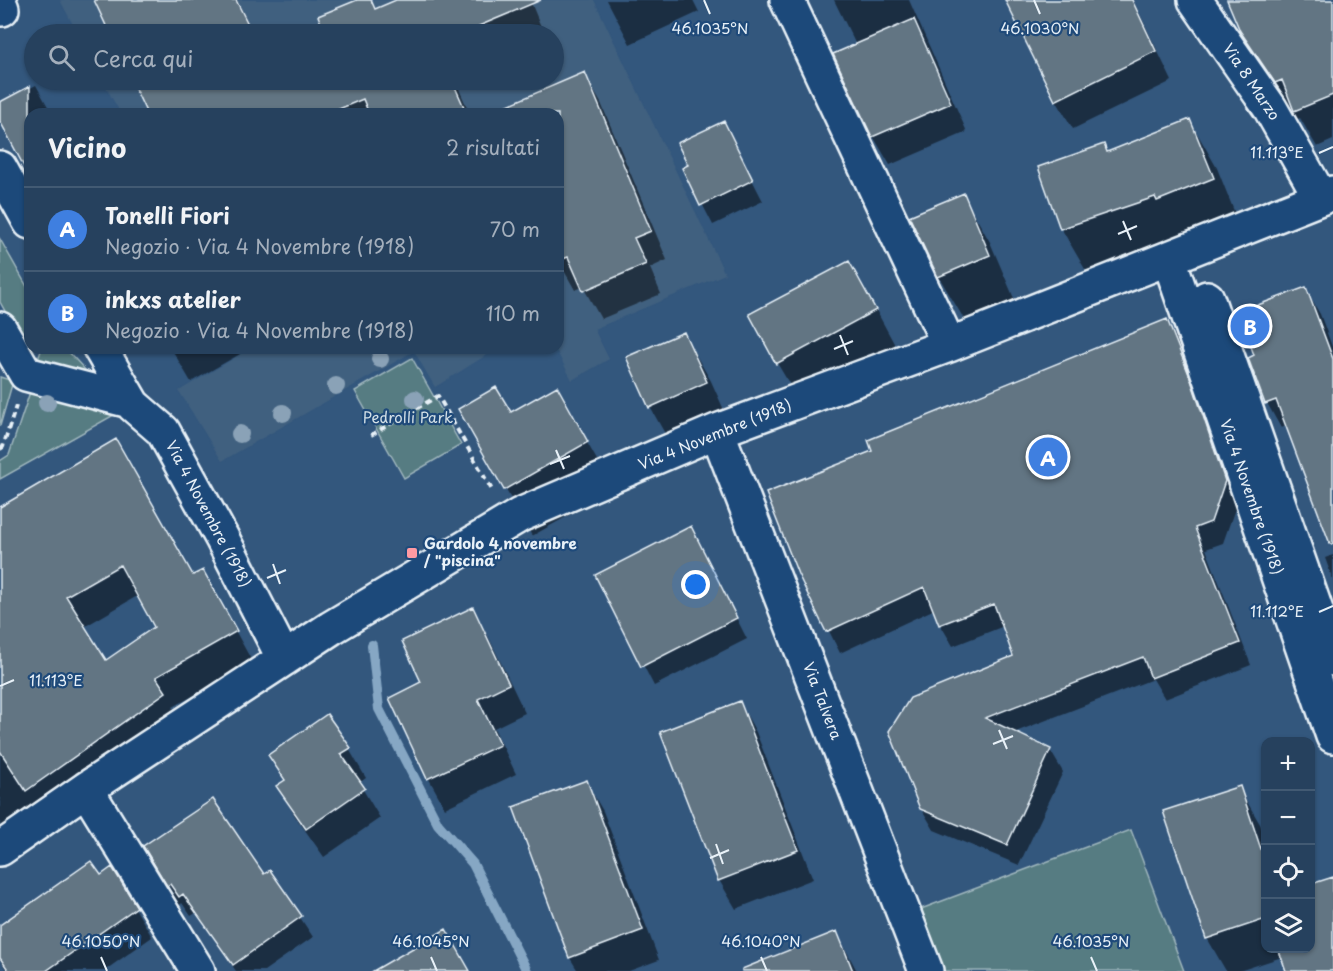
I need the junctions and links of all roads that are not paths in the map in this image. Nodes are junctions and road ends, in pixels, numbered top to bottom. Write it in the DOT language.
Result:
graph roads {
  1 [pos="787,0"];
  2 [pos="1195,0"];
  3 [pos="0,4"];
  4 [pos="0,9"];
  5 [pos="0,168"];
  6 [pos="1327,196"];
  7 [pos="24,211"];
  8 [pos="1180,255"];
  9 [pos="0,329"];
  10 [pos="949,345"];
  11 [pos="103,354"];
  12 [pos="130,400"];
  13 [pos="717,431"];
  14 [pos="284,659"];
  15 [pos="1333,659"];
  16 [pos="1333,736"];
  17 [pos="86,789"];
  18 [pos="0,849"];
  19 [pos="198,971"];
  20 [pos="926,971"];
  1 -- 10 [label="street"];
  2 -- 6 [label="street, Via 8 Marzo"];
  3 -- 4 [label="street"];
  5 -- 7 [label="street"];
  6 -- 8 [label="street, Via 4 Novembre (1918)"];
  8 -- 10 [label="street, Via 4 Novembre (1918)"];
  8 -- 15 [label="street, Via 4 Novembre (1918)"];
  8 -- 16 [label="street, Via 4 Novembre (1918)"];
  9 -- 12 [label="street"];
  10 -- 13 [label="street, Via 4 Novembre (1918)"];
  11 -- 12 [label="street, Via 4 Novembre (1918)"];
  12 -- 14 [label="street, Via 4 Novembre (1918)"];
  13 -- 14 [label="street, Via 4 Novembre (1918)"];
  13 -- 20 [label="street, Via Talvera"];
  14 -- 17 [label="street, Via 4 Novembre (1918)"];
  17 -- 18 [label="street, Via 4 Novembre (1918)"];
  17 -- 19 [label="street"];
}
